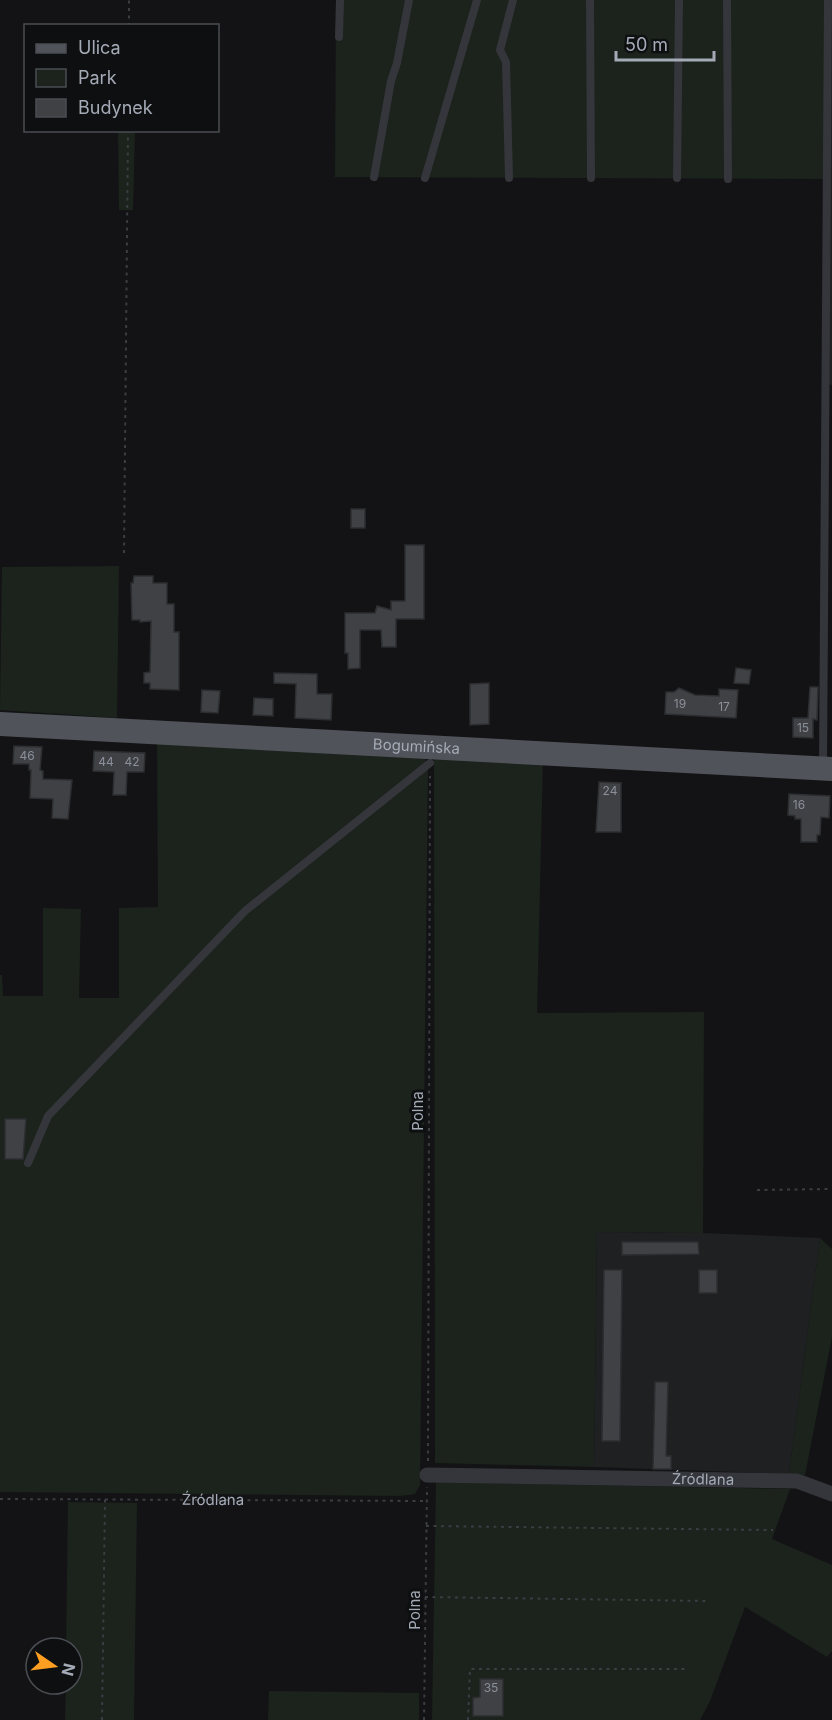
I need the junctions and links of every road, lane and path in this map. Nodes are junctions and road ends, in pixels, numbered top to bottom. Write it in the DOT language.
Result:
graph roads {
  1 [pos="129,0"];
  2 [pos="340,0"];
  3 [pos="409,0"];
  4 [pos="477,0"];
  5 [pos="513,0"];
  6 [pos="590,0"];
  7 [pos="679,0"];
  8 [pos="727,0"];
  9 [pos="828,0"];
  10 [pos="129,24"];
  11 [pos="339,37"];
  12 [pos="128,132"];
  13 [pos="374,177"];
  14 [pos="425,178"];
  15 [pos="509,178"];
  16 [pos="591,178"];
  17 [pos="677,178"];
  18 [pos="728,178"];
  19 [pos="124,553"];
  20 [pos="0,724"];
  21 [pos="430,763"];
  22 [pos="828,768"];
  23 [pos="28,1163"];
  24 [pos="832,1189"];
  25 [pos="757,1190"];
  26 [pos="428,1475"];
  27 [pos="832,1494"];
  28 [pos="0,1499"];
  29 [pos="105,1499"];
  30 [pos="426,1501"];
  31 [pos="426,1526"];
  32 [pos="773,1530"];
  33 [pos="425,1597"];
  34 [pos="707,1601"];
  35 [pos="687,1669"];
  36 [pos="102,1720"];
  37 [pos="424,1720"];
  38 [pos="468,1720"];
  1 -- 10 [label="path"];
  2 -- 11 [label="lane"];
  3 -- 13 [label="lane"];
  4 -- 14 [label="lane"];
  5 -- 15 [label="lane"];
  6 -- 16 [label="lane"];
  7 -- 17 [label="lane"];
  8 -- 18 [label="lane"];
  9 -- 22 [label="lane"];
  12 -- 19 [label="path"];
  20 -- 22 [label="main road, Bogumińska"];
  21 -- 23 [label="lane"];
  21 -- 26 [label="path, Polna"];
  24 -- 25 [label="path"];
  26 -- 27 [label="street, Źródlana"];
  28 -- 29 [label="path, Źródlana"];
  29 -- 30 [label="path, Źródlana"];
  29 -- 36 [label="path"];
  30 -- 31 [label="path, Polna"];
  31 -- 32 [label="path"];
  31 -- 33 [label="path, Polna"];
  33 -- 34 [label="path"];
  33 -- 37 [label="path, Polna"];
  35 -- 38 [label="path"];
}
